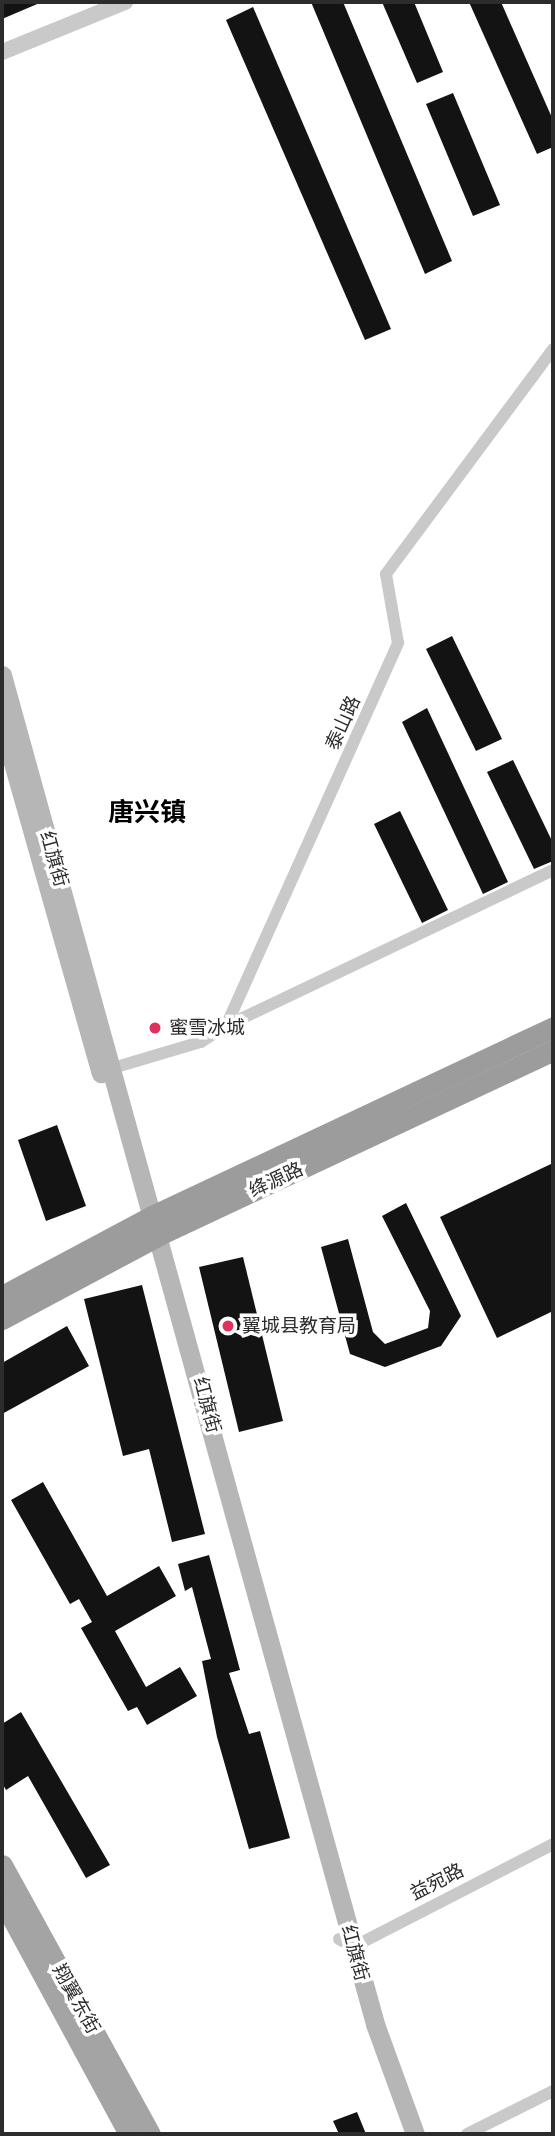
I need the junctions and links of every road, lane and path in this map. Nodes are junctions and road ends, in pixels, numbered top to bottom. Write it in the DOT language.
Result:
graph roads {
  1 [pos="125,2"];
  2 [pos="2,52"];
  3 [pos="553,349"];
  4 [pos="2,675"];
  5 [pos="2,724"];
  6 [pos="553,870"];
  7 [pos="226,1026"];
  8 [pos="553,1027"];
  9 [pos="553,1050"];
  10 [pos="113,1068"];
  11 [pos="153,1227"];
  12 [pos="2,1296"];
  13 [pos="2,1319"];
  14 [pos="553,1844"];
  15 [pos="2,1865"];
  16 [pos="2,1899"];
  17 [pos="346,1943"];
  18 [pos="553,2091"];
  19 [pos="130,2134"];
  20 [pos="149,2134"];
  21 [pos="401,2134"];
  22 [pos="415,2134"];
  23 [pos="467,2134"];
  1 -- 2 [label="street"];
  3 -- 7 [label="street, 泰山路"];
  4 -- 10 [label="main road, 红旗街"];
  5 -- 11 [label="main road, 红旗街"];
  6 -- 7 [label="street"];
  7 -- 10 [label="street"];
  8 -- 11 [label="highway, 绛源路"];
  9 -- 11 [label="highway, 绛源路"];
  10 -- 11 [label="main road, 红旗街"];
  11 -- 12 [label="highway, 绛源路"];
  11 -- 13 [label="highway, 绛源路"];
  11 -- 17 [label="main road, 红旗街"];
  14 -- 17 [label="street, 益宛路"];
  15 -- 20 [label="main road, 翔翼东街"];
  16 -- 19 [label="main road, 翔翼东街"];
  17 -- 21 [label="main road, 红旗街"];
  17 -- 22 [label="main road, 红旗街"];
  18 -- 23 [label="street"];
}
